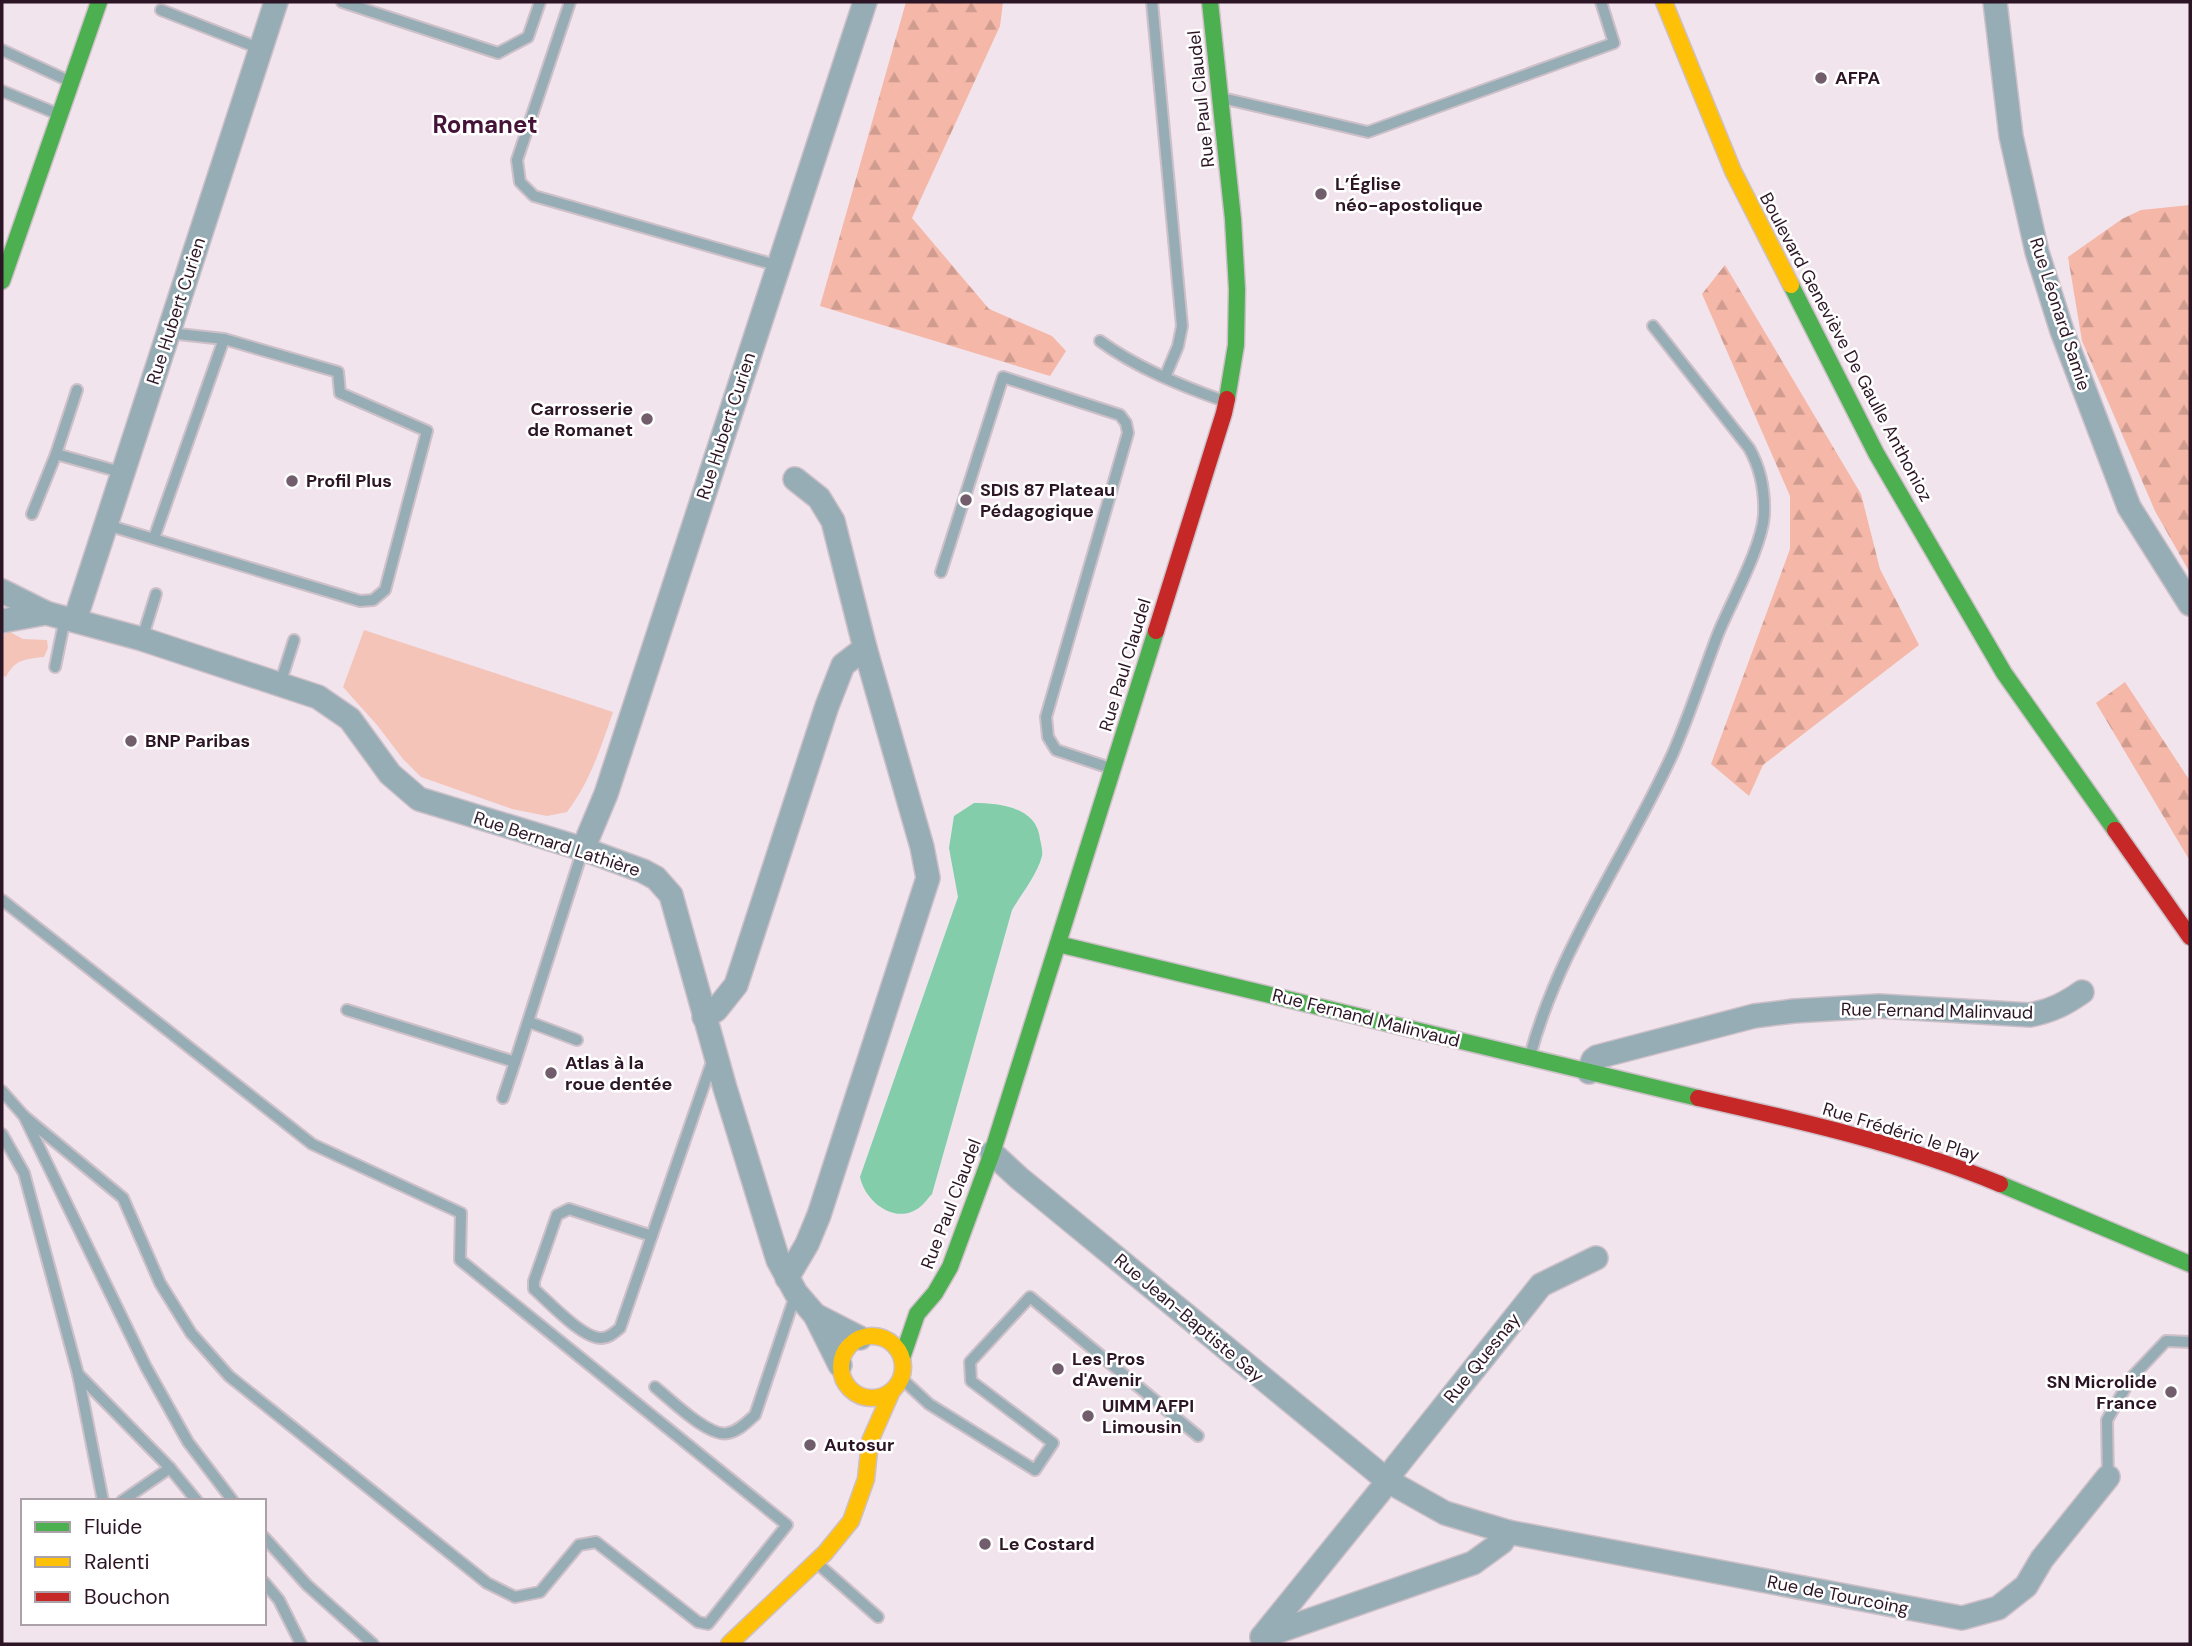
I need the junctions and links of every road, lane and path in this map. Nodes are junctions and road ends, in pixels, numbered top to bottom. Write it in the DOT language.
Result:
graph roads {
  1 [pos="99,2"];
  2 [pos="276,2"];
  3 [pos="342,2"];
  4 [pos="540,2"];
  5 [pos="570,2"];
  6 [pos="865,2"];
  7 [pos="1152,2"];
  8 [pos="1210,2"];
  9 [pos="1601,2"];
  10 [pos="1664,2"];
  11 [pos="1995,2"];
  12 [pos="161,10"];
  13 [pos="2,50"];
  14 [pos="261,50"];
  15 [pos="71,82"];
  16 [pos="2,91"];
  17 [pos="1220,97"];
  18 [pos="59,115"];
  19 [pos="779,266"];
  20 [pos="2,281"];
  21 [pos="1653,326"];
  22 [pos="169,333"];
  23 [pos="224,339"];
  24 [pos="1100,341"];
  25 [pos="1165,377"];
  26 [pos="77,390"];
  27 [pos="1226,402"];
  28 [pos="56,454"];
  29 [pos="124,473"];
  30 [pos="795,479"];
  31 [pos="32,514"];
  32 [pos="107,525"];
  33 [pos="154,538"];
  34 [pos="941,572"];
  35 [pos="2,591"];
  36 [pos="156,594"];
  37 [pos="2190,604"];
  38 [pos="62,617"];
  39 [pos="2,621"];
  40 [pos="142,639"];
  41 [pos="294,640"];
  42 [pos="865,648"];
  43 [pos="55,667"];
  44 [pos="279,684"];
  45 [pos="1113,769"];
  46 [pos="583,849"];
  47 [pos="2,901"];
  48 [pos="2190,937"];
  49 [pos="1058,944"];
  50 [pos="2082,992"];
  51 [pos="347,1010"];
  52 [pos="704,1017"];
  53 [pos="529,1021"];
  54 [pos="577,1040"];
  55 [pos="1664,1040"];
  56 [pos="715,1053"];
  57 [pos="1530,1058"];
  58 [pos="516,1062"];
  59 [pos="1589,1072"];
  60 [pos="1637,1084"];
  61 [pos="2,1091"];
  62 [pos="503,1098"];
  63 [pos="24,1116"];
  64 [pos="2,1134"];
  65 [pos="992,1153"];
  66 [pos="652,1236"];
  67 [pos="1596,1258"];
  68 [pos="2190,1264"];
  69 [pos="792,1285"];
  70 [pos="917,1314"];
  71 [pos="815,1315"];
  72 [pos="868,1337"];
  73 [pos="2190,1342"];
  74 [pos="902,1358"];
  75 [pos="841,1364"];
  76 [pos="78,1374"];
  77 [pos="897,1384"];
  78 [pos="655,1387"];
  79 [pos="853,1392"];
  80 [pos="1198,1436"];
  81 [pos="870,1441"];
  82 [pos="170,1468"];
  83 [pos="2108,1477"];
  84 [pos="1388,1481"];
  85 [pos="103,1499"];
  86 [pos="125,1499"];
  87 [pos="195,1499"];
  88 [pos="231,1499"];
  89 [pos="1508,1532"];
  90 [pos="266,1539"];
  91 [pos="816,1562"];
  92 [pos="266,1584"];
  93 [pos="878,1617"];
  94 [pos="1259,1641"];
  95 [pos="301,1644"];
  96 [pos="373,1644"];
  97 [pos="729,1644"];
  1 -- 15 [label="street"];
  2 -- 14 [label="street, Rue Hubert Curien"];
  3 -- 4 [label="lane"];
  5 -- 19 [label="lane"];
  6 -- 19 [label="street, Rue Hubert Curien"];
  7 -- 25 [label="lane"];
  8 -- 17 [label="street, Rue Paul Claudel"];
  9 -- 17 [label="lane"];
  10 -- 48 [label="street, Boulevard Geneviève De Gaulle Anthonioz"];
  11 -- 37 [label="street, Rue Léonard Samie"];
  12 -- 14 [label="lane"];
  13 -- 15 [label="lane"];
  14 -- 22 [label="street, Rue Hubert Curien"];
  15 -- 18 [label="street"];
  16 -- 18 [label="lane"];
  17 -- 27 [label="street, Rue Paul Claudel"];
  18 -- 20 [label="street"];
  19 -- 46 [label="street, Rue Hubert Curien"];
  21 -- 57 [label="lane"];
  22 -- 23 [label="lane"];
  22 -- 29 [label="street, Rue Hubert Curien"];
  23 -- 33 [label="lane"];
  23 -- 33 [label="lane"];
  24 -- 25 [label="lane"];
  25 -- 27 [label="lane"];
  26 -- 28 [label="lane"];
  27 -- 45 [label="street, Rue Paul Claudel"];
  28 -- 29 [label="lane"];
  28 -- 31 [label="lane"];
  29 -- 32 [label="street, Rue Hubert Curien"];
  30 -- 42 [label="street"];
  32 -- 33 [label="lane"];
  32 -- 38 [label="street, Rue Hubert Curien"];
  34 -- 45 [label="lane"];
  35 -- 38 [label="street, Rue Bernard Lathière"];
  36 -- 40 [label="lane"];
  38 -- 39 [label="street, Rue Bernard Lathière"];
  38 -- 40 [label="street, Rue Bernard Lathière"];
  38 -- 43 [label="lane"];
  40 -- 44 [label="street, Rue Bernard Lathière"];
  41 -- 44 [label="lane"];
  42 -- 52 [label="street"];
  42 -- 69 [label="street"];
  44 -- 46 [label="street, Rue Bernard Lathière"];
  45 -- 49 [label="street, Rue Paul Claudel"];
  46 -- 52 [label="street, Rue Bernard Lathière"];
  46 -- 53 [label="lane"];
  47 -- 63 [label="lane"];
  49 -- 57 [label="street, Rue Fernand Malinvaud"];
  49 -- 65 [label="street, Rue Paul Claudel"];
  50 -- 55 [label="street, Rue Fernand Malinvaud"];
  51 -- 58 [label="lane"];
  52 -- 56 [label="street, Rue Bernard Lathière"];
  53 -- 54 [label="lane"];
  53 -- 58 [label="lane"];
  55 -- 59 [label="street, Rue Fernand Malinvaud"];
  55 -- 60 [label="street"];
  56 -- 66 [label="lane"];
  56 -- 69 [label="street, Rue Bernard Lathière"];
  57 -- 59 [label="street, Rue Fernand Malinvaud"];
  58 -- 62 [label="lane"];
  59 -- 60 [label="street, Rue Frédéric le Play"];
  60 -- 68 [label="street, Rue Frédéric le Play"];
  61 -- 63 [label="lane"];
  63 -- 88 [label="lane"];
  64 -- 76 [label="lane"];
  65 -- 70 [label="street, Rue Paul Claudel"];
  65 -- 84 [label="street, Rue Jean-Baptiste Say"];
  66 -- 66 [label="lane"];
  67 -- 84 [label="street, Rue Quesnay"];
  69 -- 71 [label="street, Rue Bernard Lathière"];
  69 -- 78 [label="lane"];
  70 -- 72 [label="street, Rue Paul Claudel"];
  70 -- 74 [label="street, Rue Paul Claudel"];
  71 -- 72 [label="street, Rue Bernard Lathière"];
  71 -- 75 [label="street, Rue Bernard Lathière"];
  72 -- 74 [label="street"];
  72 -- 75 [label="street"];
  73 -- 83 [label="lane"];
  74 -- 77 [label="street"];
  75 -- 79 [label="street"];
  76 -- 82 [label="lane"];
  76 -- 85 [label="lane"];
  77 -- 79 [label="street"];
  77 -- 80 [label="lane"];
  77 -- 81 [label="street"];
  79 -- 81 [label="street"];
  81 -- 91 [label="street"];
  82 -- 86 [label="lane"];
  82 -- 87 [label="lane"];
  83 -- 89 [label="street, Rue de Tourcoing"];
  84 -- 89 [label="street, Rue de Tourcoing"];
  84 -- 94 [label="street"];
  89 -- 94 [label="street"];
  90 -- 96 [label="lane"];
  91 -- 93 [label="lane"];
  91 -- 97 [label="street"];
  92 -- 95 [label="lane"];
}
